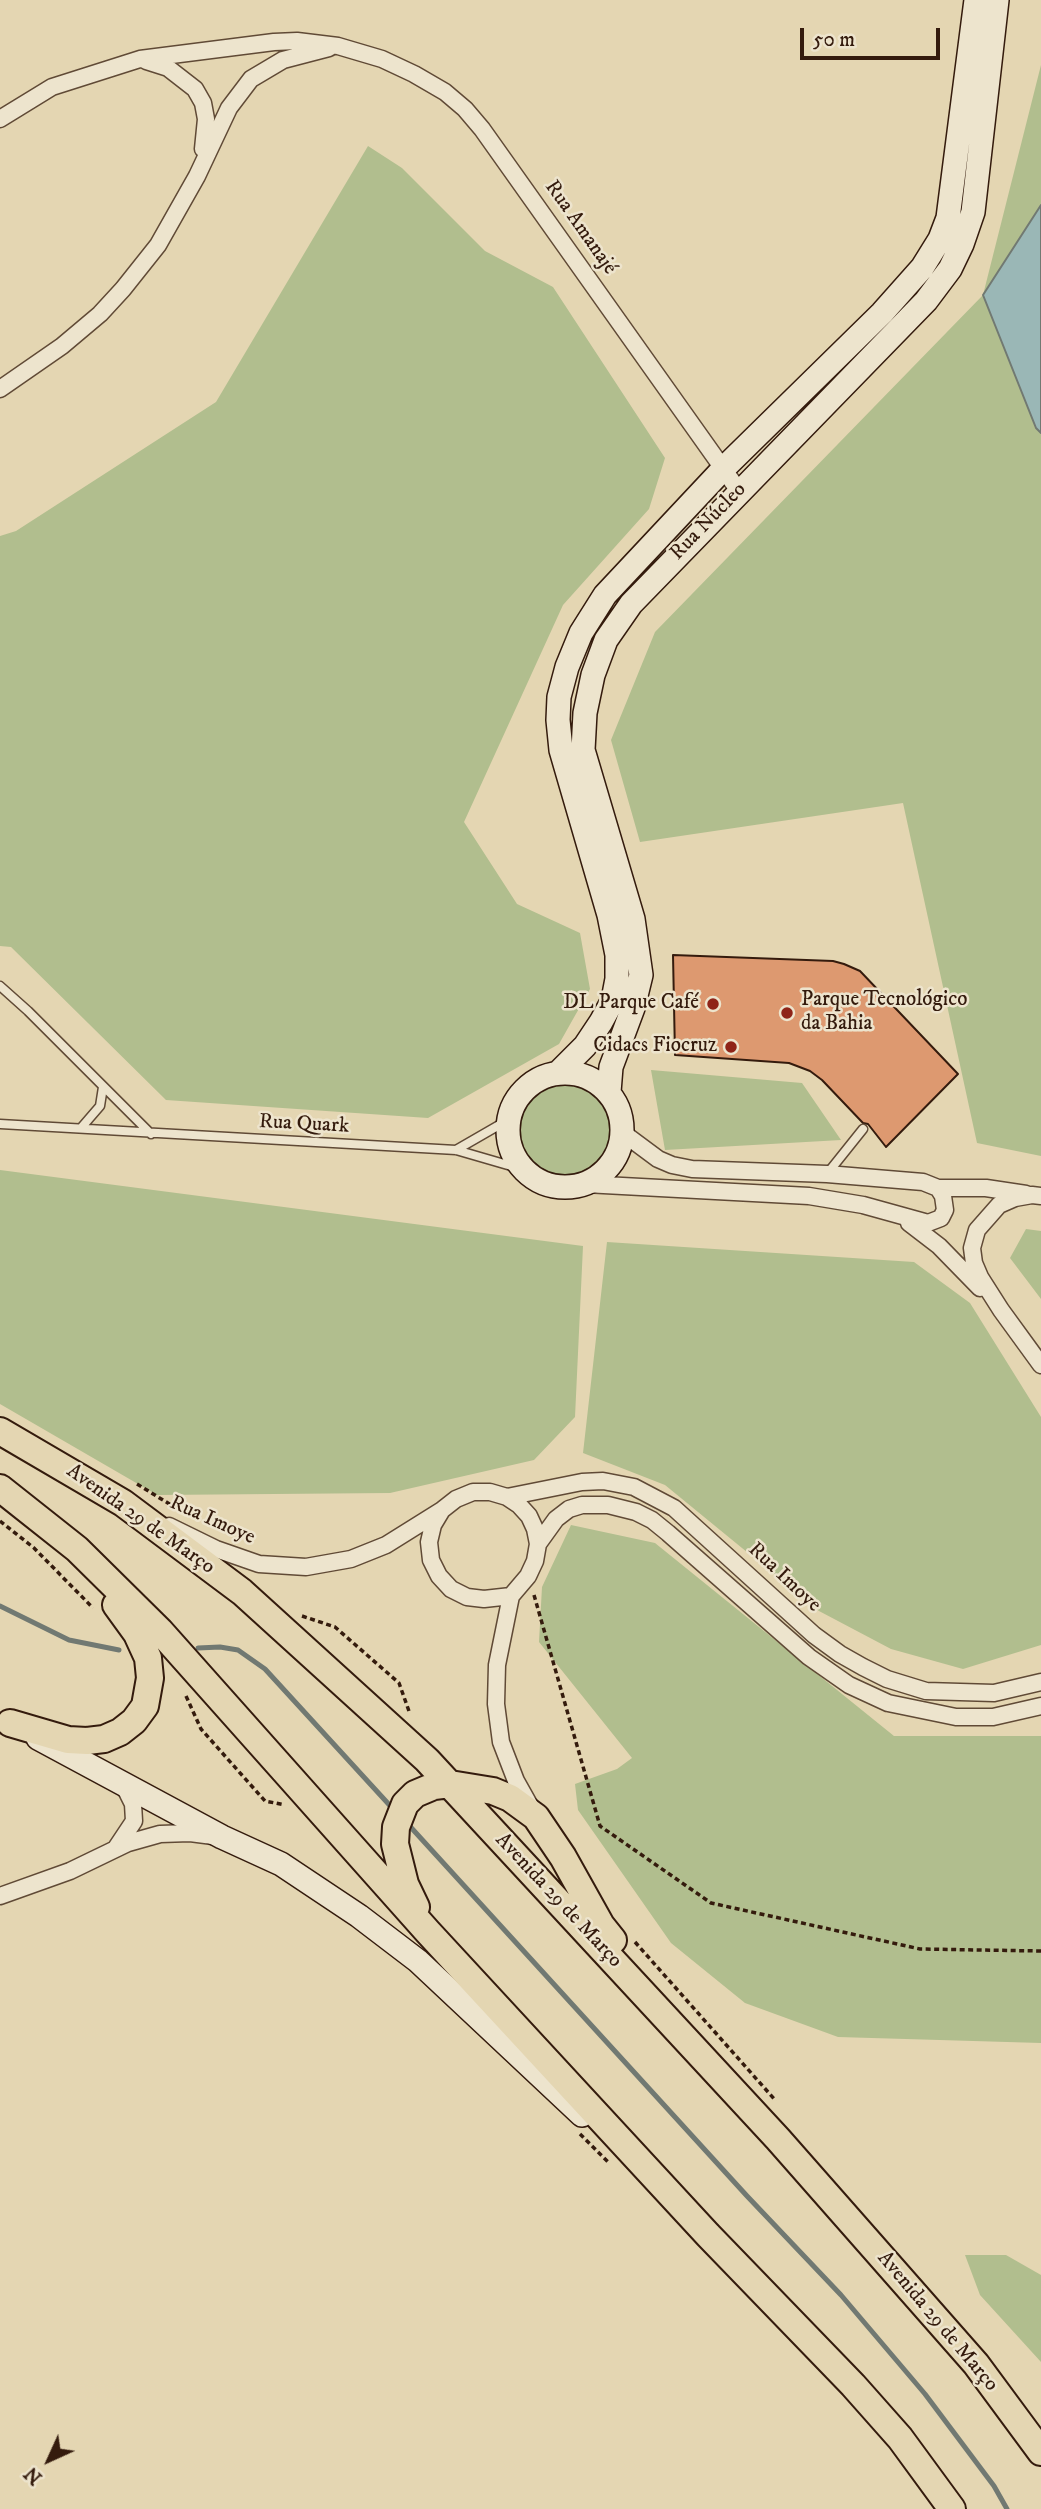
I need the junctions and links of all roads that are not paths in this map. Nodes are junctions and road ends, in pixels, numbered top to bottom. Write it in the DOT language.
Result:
graph roads {
  1 [pos="976,0"];
  2 [pos="997,0"];
  3 [pos="338,46"];
  4 [pos="140,59"];
  5 [pos="0,119"];
  6 [pos="197,176"];
  7 [pos="0,388"];
  8 [pos="724,468"];
  9 [pos="739,491"];
  10 [pos="0,986"];
  11 [pos="558,1073"];
  12 [pos="103,1087"];
  13 [pos="609,1092"];
  14 [pos="508,1120"];
  15 [pos="0,1124"];
  16 [pos="81,1128"];
  17 [pos="863,1129"];
  18 [pos="623,1133"];
  19 [pos="151,1135"];
  20 [pos="456,1150"];
  21 [pos="525,1170"];
  22 [pos="827,1174"];
  23 [pos="585,1184"];
  24 [pos="938,1188"];
  25 [pos="1036,1196"];
  26 [pos="899,1215"];
  27 [pos="1001,1310"];
  28 [pos="1041,1365"];
  29 [pos="0,1431"];
  30 [pos="0,1488"];
  31 [pos="507,1497"];
  32 [pos="123,1503"];
  33 [pos="442,1510"];
  34 [pos="538,1544"];
  35 [pos="77,1549"];
  36 [pos="511,1596"];
  37 [pos="1041,1682"];
  38 [pos="1041,1706"];
  39 [pos="5,1721"];
  40 [pos="122,1783"];
  41 [pos="442,1785"];
  42 [pos="536,1817"];
  43 [pos="222,1837"];
  44 [pos="114,1850"];
  45 [pos="0,1896"];
  46 [pos="428,1932"];
  47 [pos="702,2055"];
  48 [pos="708,2235"];
  49 [pos="1041,2452"];
  50 [pos="951,2509"];
  1 -- 8 [label="street, Rua Núcleo"];
  2 -- 9 [label="street, Rua Núcleo"];
  3 -- 4 [label="street, Rua Amanajé"];
  3 -- 6 [label="street"];
  3 -- 8 [label="street, Rua Amanajé"];
  4 -- 5 [label="street, Rua Amanajé"];
  4 -- 6 [label="street"];
  6 -- 7 [label="street"];
  8 -- 9 [label="street, Rua Amanajé"];
  8 -- 11 [label="street, Rua Núcleo"];
  9 -- 13 [label="street, Rua Núcleo"];
  10 -- 12 [label="lane"];
  11 -- 13 [label="street"];
  11 -- 14 [label="street"];
  12 -- 16 [label="lane"];
  12 -- 19 [label="lane"];
  13 -- 18 [label="street"];
  14 -- 20 [label="lane"];
  14 -- 21 [label="street"];
  15 -- 16 [label="lane, Rua Quark"];
  16 -- 19 [label="lane, Rua Quark"];
  17 -- 22 [label="lane"];
  18 -- 22 [label="street"];
  18 -- 23 [label="street"];
  19 -- 20 [label="lane, Rua Quark"];
  20 -- 21 [label="lane, Rua Quark"];
  21 -- 23 [label="street"];
  22 -- 24 [label="street"];
  23 -- 26 [label="street"];
  24 -- 25 [label="street"];
  24 -- 26 [label="street"];
  25 -- 27 [label="street"];
  26 -- 27 [label="street"];
  27 -- 28 [label="street"];
  29 -- 32 [label="main road, Avenida 29 de Março"];
  30 -- 35 [label="main road"];
  31 -- 33 [label="street"];
  31 -- 34 [label="street"];
  31 -- 37 [label="street, Rua Imoye"];
  32 -- 33 [label="street, Rua Imoye"];
  32 -- 41 [label="main road, Avenida 29 de Março"];
  33 -- 36 [label="street"];
  34 -- 36 [label="street"];
  34 -- 38 [label="street, Rua Imoye"];
  35 -- 39 [label="main road"];
  35 -- 46 [label="main road"];
  36 -- 42 [label="street"];
  39 -- 40 [label="street"];
  40 -- 43 [label="street"];
  40 -- 44 [label="street"];
  41 -- 42 [label="main road"];
  41 -- 46 [label="main road"];
  41 -- 47 [label="main road, Avenida 29 de Março"];
  42 -- 47 [label="main road"];
  43 -- 44 [label="street"];
  43 -- 48 [label="street"];
  44 -- 45 [label="street"];
  46 -- 48 [label="main road"];
  47 -- 49 [label="main road, Avenida 29 de Março"];
  48 -- 50 [label="main road"];
}
